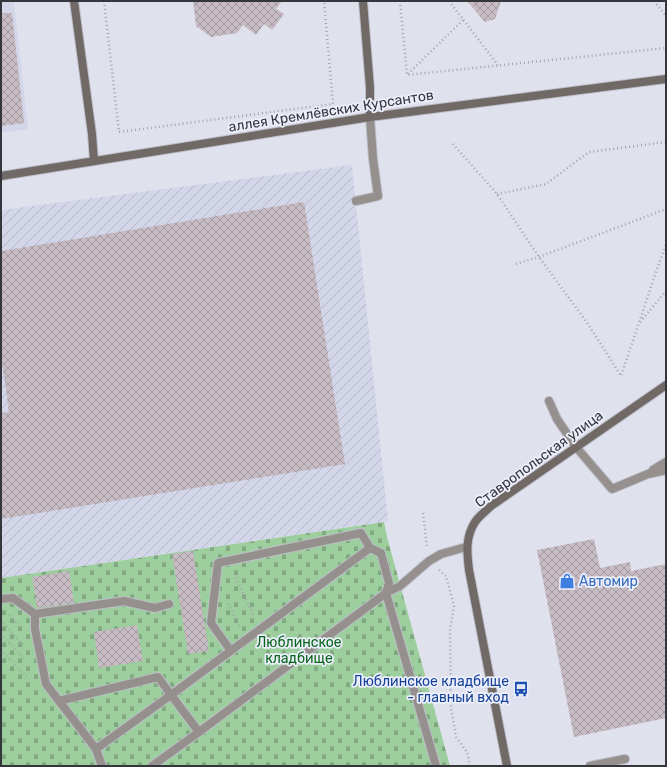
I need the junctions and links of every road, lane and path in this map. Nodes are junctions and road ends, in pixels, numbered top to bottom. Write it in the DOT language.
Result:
graph roads {
  1 [pos="74,1"];
  2 [pos="104,1"];
  3 [pos="324,1"];
  4 [pos="363,1"];
  5 [pos="400,1"];
  6 [pos="449,1"];
  7 [pos="654,1"];
  8 [pos="666,16"];
  9 [pos="463,20"];
  10 [pos="666,48"];
  11 [pos="498,65"];
  12 [pos="407,75"];
  13 [pos="666,79"];
  14 [pos="370,116"];
  15 [pos="666,142"];
  16 [pos="452,144"];
  17 [pos="94,161"];
  18 [pos="1,176"];
  19 [pos="497,194"];
  20 [pos="356,201"];
  21 [pos="666,209"];
  22 [pos="666,244"];
  23 [pos="539,257"];
  24 [pos="516,264"];
  25 [pos="666,291"];
  26 [pos="638,324"];
  27 [pos="666,385"];
  28 [pos="549,401"];
  29 [pos="576,447"];
  30 [pos="666,462"];
  31 [pos="666,470"];
  32 [pos="648,474"];
  33 [pos="423,513"];
  34 [pos="466,547"];
  35 [pos="370,548"];
  36 [pos="227,561"];
  37 [pos="429,561"];
  38 [pos="216,581"];
  39 [pos="386,593"];
  40 [pos="1,598"];
  41 [pos="169,604"];
  42 [pos="35,614"];
  43 [pos="1,620"];
  44 [pos="260,630"];
  45 [pos="1,634"];
  46 [pos="247,640"];
  47 [pos="1,650"];
  48 [pos="231,651"];
  49 [pos="40,654"];
  50 [pos="43,670"];
  51 [pos="46,684"];
  52 [pos="171,695"];
  53 [pos="59,701"];
  54 [pos="199,732"];
  55 [pos="96,749"];
  56 [pos="625,759"];
  57 [pos="102,766"];
  58 [pos="152,766"];
  59 [pos="436,766"];
  60 [pos="470,766"];
  61 [pos="506,766"];
  62 [pos="590,766"];
  1 -- 17 [label="street"];
  2 -- 3 [label="path"];
  4 -- 14 [label="street"];
  5 -- 12 [label="path"];
  6 -- 9 [label="path"];
  7 -- 8 [label="path"];
  9 -- 11 [label="path"];
  9 -- 12 [label="path"];
  10 -- 11 [label="path"];
  11 -- 12 [label="path"];
  13 -- 14 [label="street, аллея Кремлёвских Курсантов"];
  14 -- 17 [label="street, аллея Кремлёвских Курсантов"];
  14 -- 20 [label="lane"];
  15 -- 19 [label="path"];
  16 -- 19 [label="path"];
  17 -- 18 [label="street, аллея Кремлёвских Курсантов"];
  19 -- 23 [label="path"];
  21 -- 23 [label="path"];
  22 -- 26 [label="path"];
  23 -- 24 [label="path"];
  23 -- 26 [label="path"];
  25 -- 26 [label="path"];
  27 -- 29 [label="street, Ставропольская улица"];
  28 -- 29 [label="lane"];
  29 -- 32 [label="lane"];
  29 -- 34 [label="street, Ставропольская улица"];
  30 -- 32 [label="lane"];
  31 -- 32 [label="lane"];
  33 -- 37 [label="path"];
  34 -- 37 [label="lane"];
  34 -- 61 [label="street, Ставропольская улица"];
  35 -- 36 [label="lane"];
  35 -- 39 [label="lane"];
  35 -- 44 [label="lane"];
  36 -- 38 [label="lane"];
  36 -- 44 [label="path"];
  37 -- 39 [label="lane"];
  37 -- 60 [label="path"];
  38 -- 46 [label="path"];
  38 -- 48 [label="lane"];
  39 -- 54 [label="lane"];
  39 -- 59 [label="lane"];
  40 -- 42 [label="lane"];
  41 -- 42 [label="lane"];
  42 -- 49 [label="lane"];
  43 -- 49 [label="path"];
  44 -- 46 [label="lane"];
  45 -- 50 [label="path"];
  46 -- 48 [label="lane"];
  47 -- 51 [label="path"];
  48 -- 52 [label="lane"];
  49 -- 50 [label="lane"];
  50 -- 51 [label="lane"];
  51 -- 53 [label="lane"];
  52 -- 53 [label="lane"];
  52 -- 54 [label="lane"];
  52 -- 55 [label="lane"];
  53 -- 55 [label="lane"];
  54 -- 58 [label="lane"];
  55 -- 57 [label="lane"];
  56 -- 62 [label="lane"];
}
